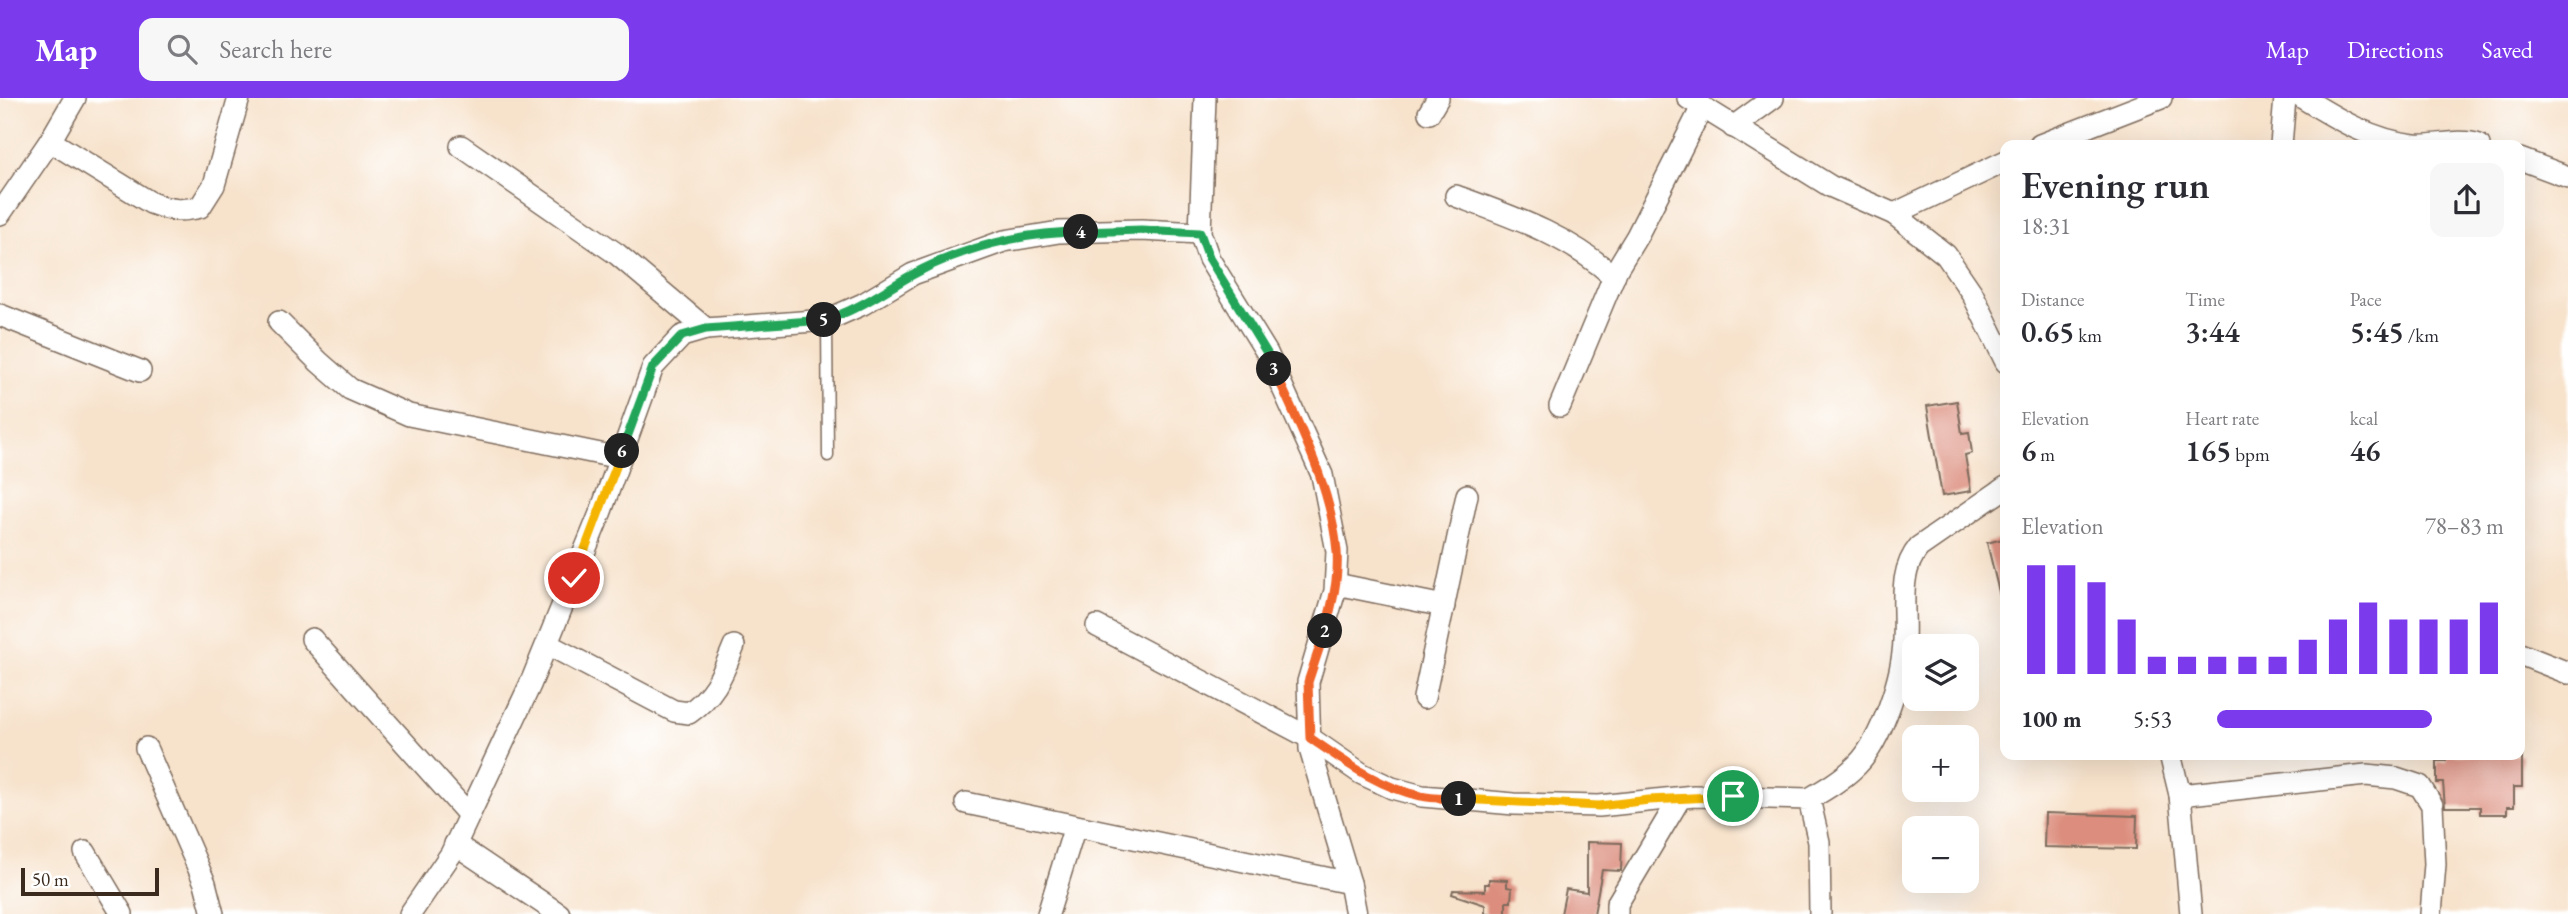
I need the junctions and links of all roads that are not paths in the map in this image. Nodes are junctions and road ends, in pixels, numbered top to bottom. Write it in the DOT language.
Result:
graph roads {
  1 [pos="75,98"];
  2 [pos="239,98"];
  3 [pos="1205,98"];
  4 [pos="1773,98"];
  5 [pos="2161,98"];
  6 [pos="2286,98"];
  7 [pos="2303,98"];
  8 [pos="1695,103"];
  9 [pos="1733,127"];
  10 [pos="2053,140"];
  11 [pos="2282,140"];
  12 [pos="2388,140"];
  13 [pos="50,141"];
  14 [pos="461,146"];
  15 [pos="2525,161"];
  16 [pos="2000,164"];
  17 [pos="2568,177"];
  18 [pos="1456,196"];
  19 [pos="0,214"];
  20 [pos="1894,214"];
  21 [pos="1200,233"];
  22 [pos="1614,277"];
  23 [pos="0,315"];
  24 [pos="827,320"];
  25 [pos="279,322"];
  26 [pos="706,329"];
  27 [pos="2000,340"];
  28 [pos="140,371"];
  29 [pos="1560,406"];
  30 [pos="828,456"];
  31 [pos="620,458"];
  32 [pos="2000,491"];
  33 [pos="1467,495"];
  34 [pos="1336,584"];
  35 [pos="1444,606"];
  36 [pos="1097,626"];
  37 [pos="312,639"];
  38 [pos="547,644"];
  39 [pos="734,646"];
  40 [pos="2525,656"];
  41 [pos="2568,673"];
  42 [pos="1424,698"];
  43 [pos="1310,738"];
  44 [pos="146,748"];
  45 [pos="2172,760"];
  46 [pos="2180,794"];
  47 [pos="1680,798"];
  48 [pos="1808,799"];
  49 [pos="965,803"];
  50 [pos="469,815"];
  51 [pos="1075,826"];
  52 [pos="456,844"];
  53 [pos="85,852"];
  54 [pos="1350,883"];
  55 [pos="419,910"];
  56 [pos="122,914"];
  57 [pos="214,914"];
  58 [pos="559,914"];
  59 [pos="1048,914"];
  60 [pos="1356,914"];
  61 [pos="1617,914"];
  62 [pos="1820,914"];
  63 [pos="2191,914"];
  64 [pos="2431,914"];
  1 -- 13 [label="street"];
  2 -- 13 [label="street"];
  3 -- 21 [label="street"];
  4 -- 9 [label="street"];
  5 -- 10 [label="street"];
  6 -- 11 [label="street"];
  7 -- 12 [label="street"];
  8 -- 9 [label="street"];
  8 -- 22 [label="street"];
  9 -- 20 [label="street"];
  13 -- 19 [label="street"];
  14 -- 26 [label="street"];
  15 -- 17 [label="street"];
  16 -- 20 [label="street"];
  18 -- 22 [label="street"];
  20 -- 27 [label="street"];
  21 -- 24 [label="street"];
  21 -- 34 [label="street"];
  22 -- 29 [label="street"];
  23 -- 28 [label="street"];
  24 -- 26 [label="street"];
  24 -- 30 [label="lane"];
  25 -- 31 [label="street"];
  26 -- 31 [label="street"];
  31 -- 38 [label="street"];
  32 -- 48 [label="street"];
  33 -- 35 [label="street"];
  34 -- 35 [label="street"];
  34 -- 43 [label="street"];
  35 -- 42 [label="street"];
  36 -- 43 [label="street"];
  37 -- 50 [label="street"];
  38 -- 39 [label="street"];
  38 -- 50 [label="street"];
  40 -- 41 [label="street"];
  43 -- 47 [label="street"];
  43 -- 54 [label="street"];
  44 -- 57 [label="street"];
  45 -- 46 [label="street"];
  46 -- 63 [label="street"];
  46 -- 64 [label="street"];
  47 -- 48 [label="street"];
  47 -- 61 [label="street"];
  48 -- 62 [label="street"];
  49 -- 51 [label="street"];
  50 -- 52 [label="street"];
  51 -- 54 [label="street"];
  51 -- 59 [label="street"];
  52 -- 55 [label="street"];
  52 -- 58 [label="street"];
  53 -- 56 [label="street"];
  54 -- 60 [label="street"];
}
